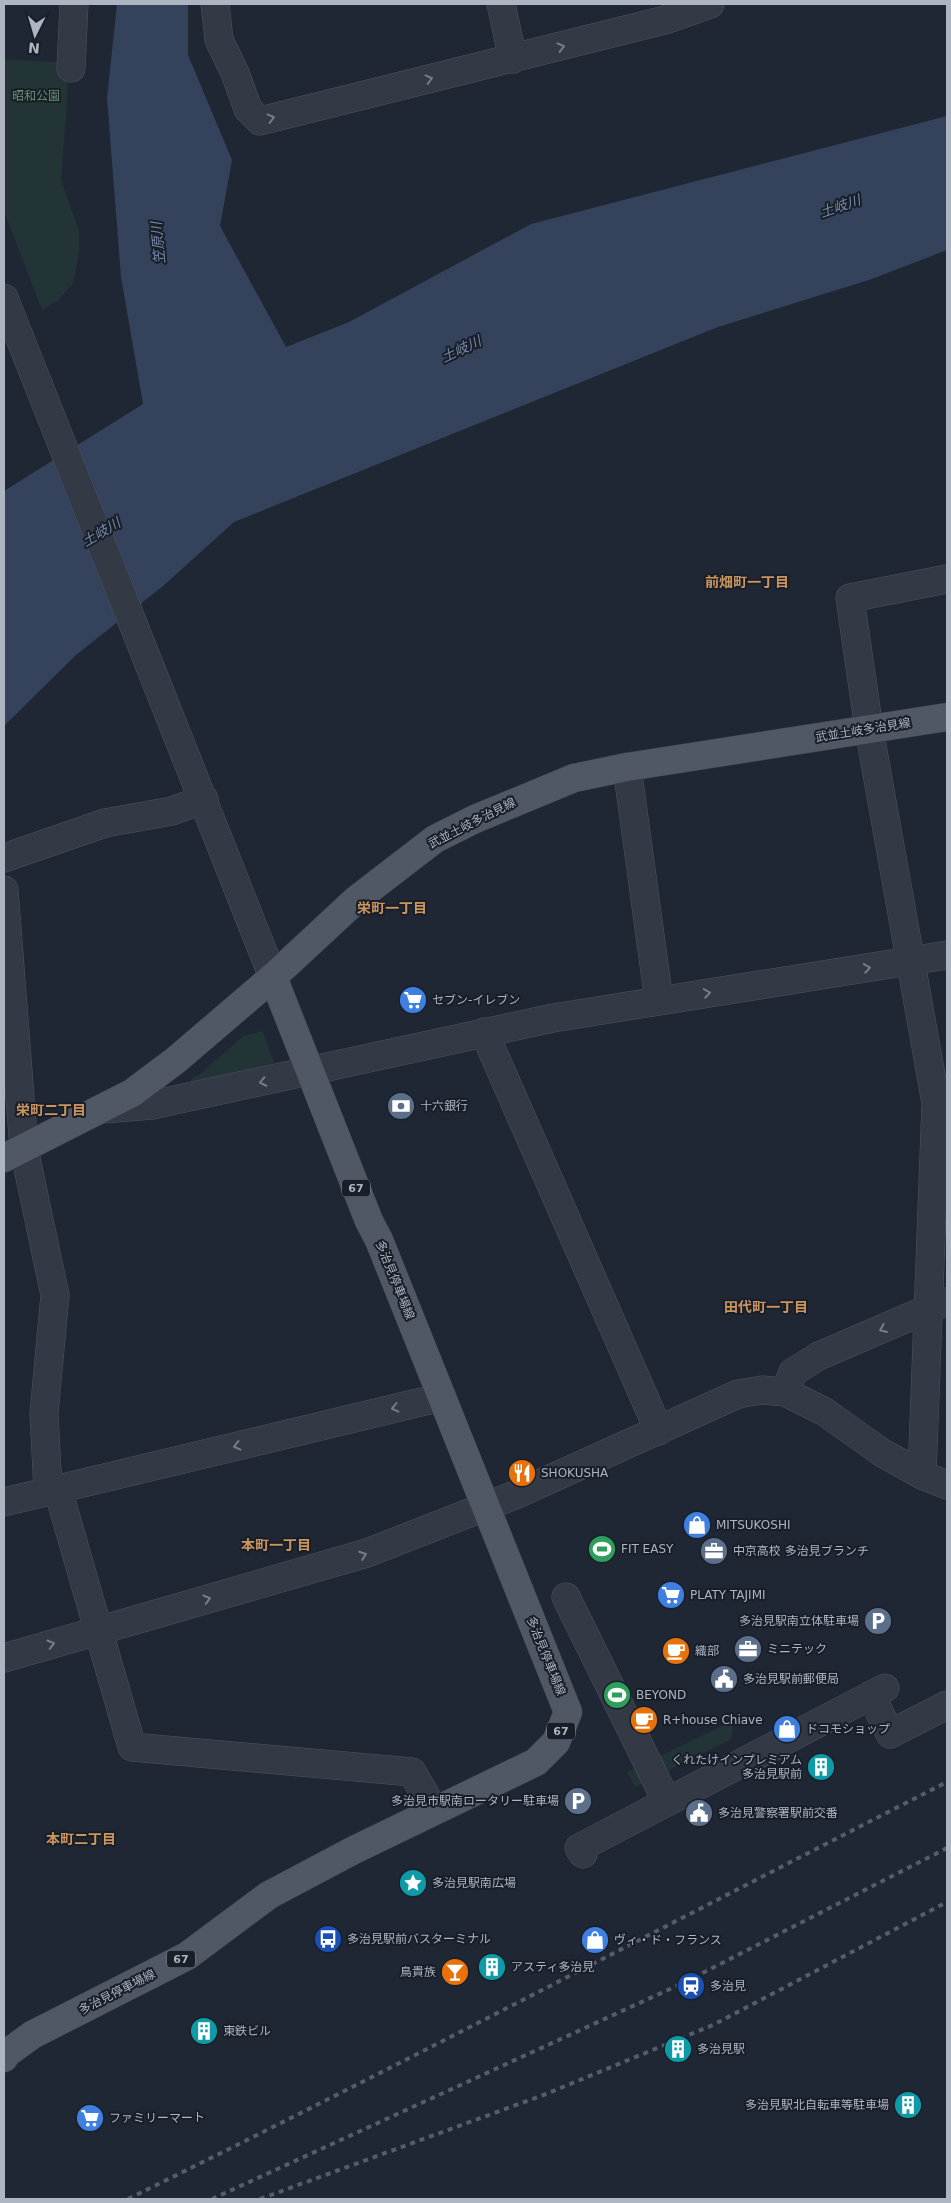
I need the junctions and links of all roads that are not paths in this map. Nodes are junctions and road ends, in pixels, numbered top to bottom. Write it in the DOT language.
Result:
graph roads {
  1 [pos="74,4"];
  2 [pos="215,4"];
  3 [pos="501,4"];
  4 [pos="710,4"];
  5 [pos="513,59"];
  6 [pos="71,68"];
  7 [pos="4,298"];
  8 [pos="15,342"];
  9 [pos="947,579"];
  10 [pos="947,717"];
  11 [pos="870,729"];
  12 [pos="627,767"];
  13 [pos="199,789"];
  14 [pos="4,858"];
  15 [pos="4,890"];
  16 [pos="947,955"];
  17 [pos="910,961"];
  18 [pos="273,977"];
  19 [pos="659,1001"];
  20 [pos="484,1032"];
  21 [pos="310,1072"];
  22 [pos="103,1108"];
  23 [pos="14,1153"];
  24 [pos="938,1305"];
  25 [pos="785,1392"];
  26 [pos="442,1397"];
  27 [pos="659,1431"];
  28 [pos="922,1475"];
  29 [pos="947,1485"];
  30 [pos="53,1491"];
  31 [pos="4,1502"];
  32 [pos="486,1506"];
  33 [pos="566,1597"];
  34 [pos="99,1630"];
  35 [pos="4,1658"];
  36 [pos="947,1705"];
  37 [pos="667,1802"];
  38 [pos="434,1810"];
  39 [pos="583,1854"];
  40 [pos="4,2058"];
  1 -- 6 [label="street"];
  2 -- 5 [label="street, one-way"];
  3 -- 5 [label="street"];
  5 -- 4 [label="street, one-way"];
  7 -- 8 [label="street"];
  8 -- 13 [label="street"];
  9 -- 11 [label="street"];
  10 -- 11 [label="main road, 武並土岐多治見線"];
  11 -- 12 [label="main road, 武並土岐多治見線"];
  11 -- 17 [label="street"];
  12 -- 18 [label="main road, 武並土岐多治見線"];
  12 -- 19 [label="street"];
  13 -- 14 [label="street"];
  13 -- 18 [label="street"];
  15 -- 23 [label="street"];
  16 -- 17 [label="street"];
  19 -- 17 [label="street, one-way"];
  17 -- 24 [label="street"];
  18 -- 21 [label="main road, 多治見停車場線 / 67"];
  18 -- 22 [label="main road, 武並土岐多治見線"];
  19 -- 20 [label="street"];
  20 -- 21 [label="street"];
  20 -- 27 [label="street"];
  21 -- 22 [label="street, one-way"];
  21 -- 26 [label="main road, 多治見停車場線 / 67"];
  22 -- 23 [label="main road, 武並土岐多治見線"];
  23 -- 30 [label="street"];
  24 -- 25 [label="street, one-way"];
  24 -- 28 [label="street"];
  25 -- 27 [label="street"];
  25 -- 28 [label="street"];
  26 -- 30 [label="street, one-way"];
  26 -- 32 [label="main road, 多治見停車場線 / 67"];
  27 -- 32 [label="street"];
  28 -- 29 [label="street"];
  30 -- 31 [label="street"];
  30 -- 34 [label="street"];
  34 -- 32 [label="street, one-way"];
  32 -- 38 [label="main road, 多治見停車場線 / 67"];
  33 -- 37 [label="street"];
  35 -- 34 [label="street, one-way"];
  34 -- 38 [label="street"];
  36 -- 37 [label="street"];
  37 -- 39 [label="street"];
  38 -- 40 [label="main road, 多治見停車場線 / 67"];
}
